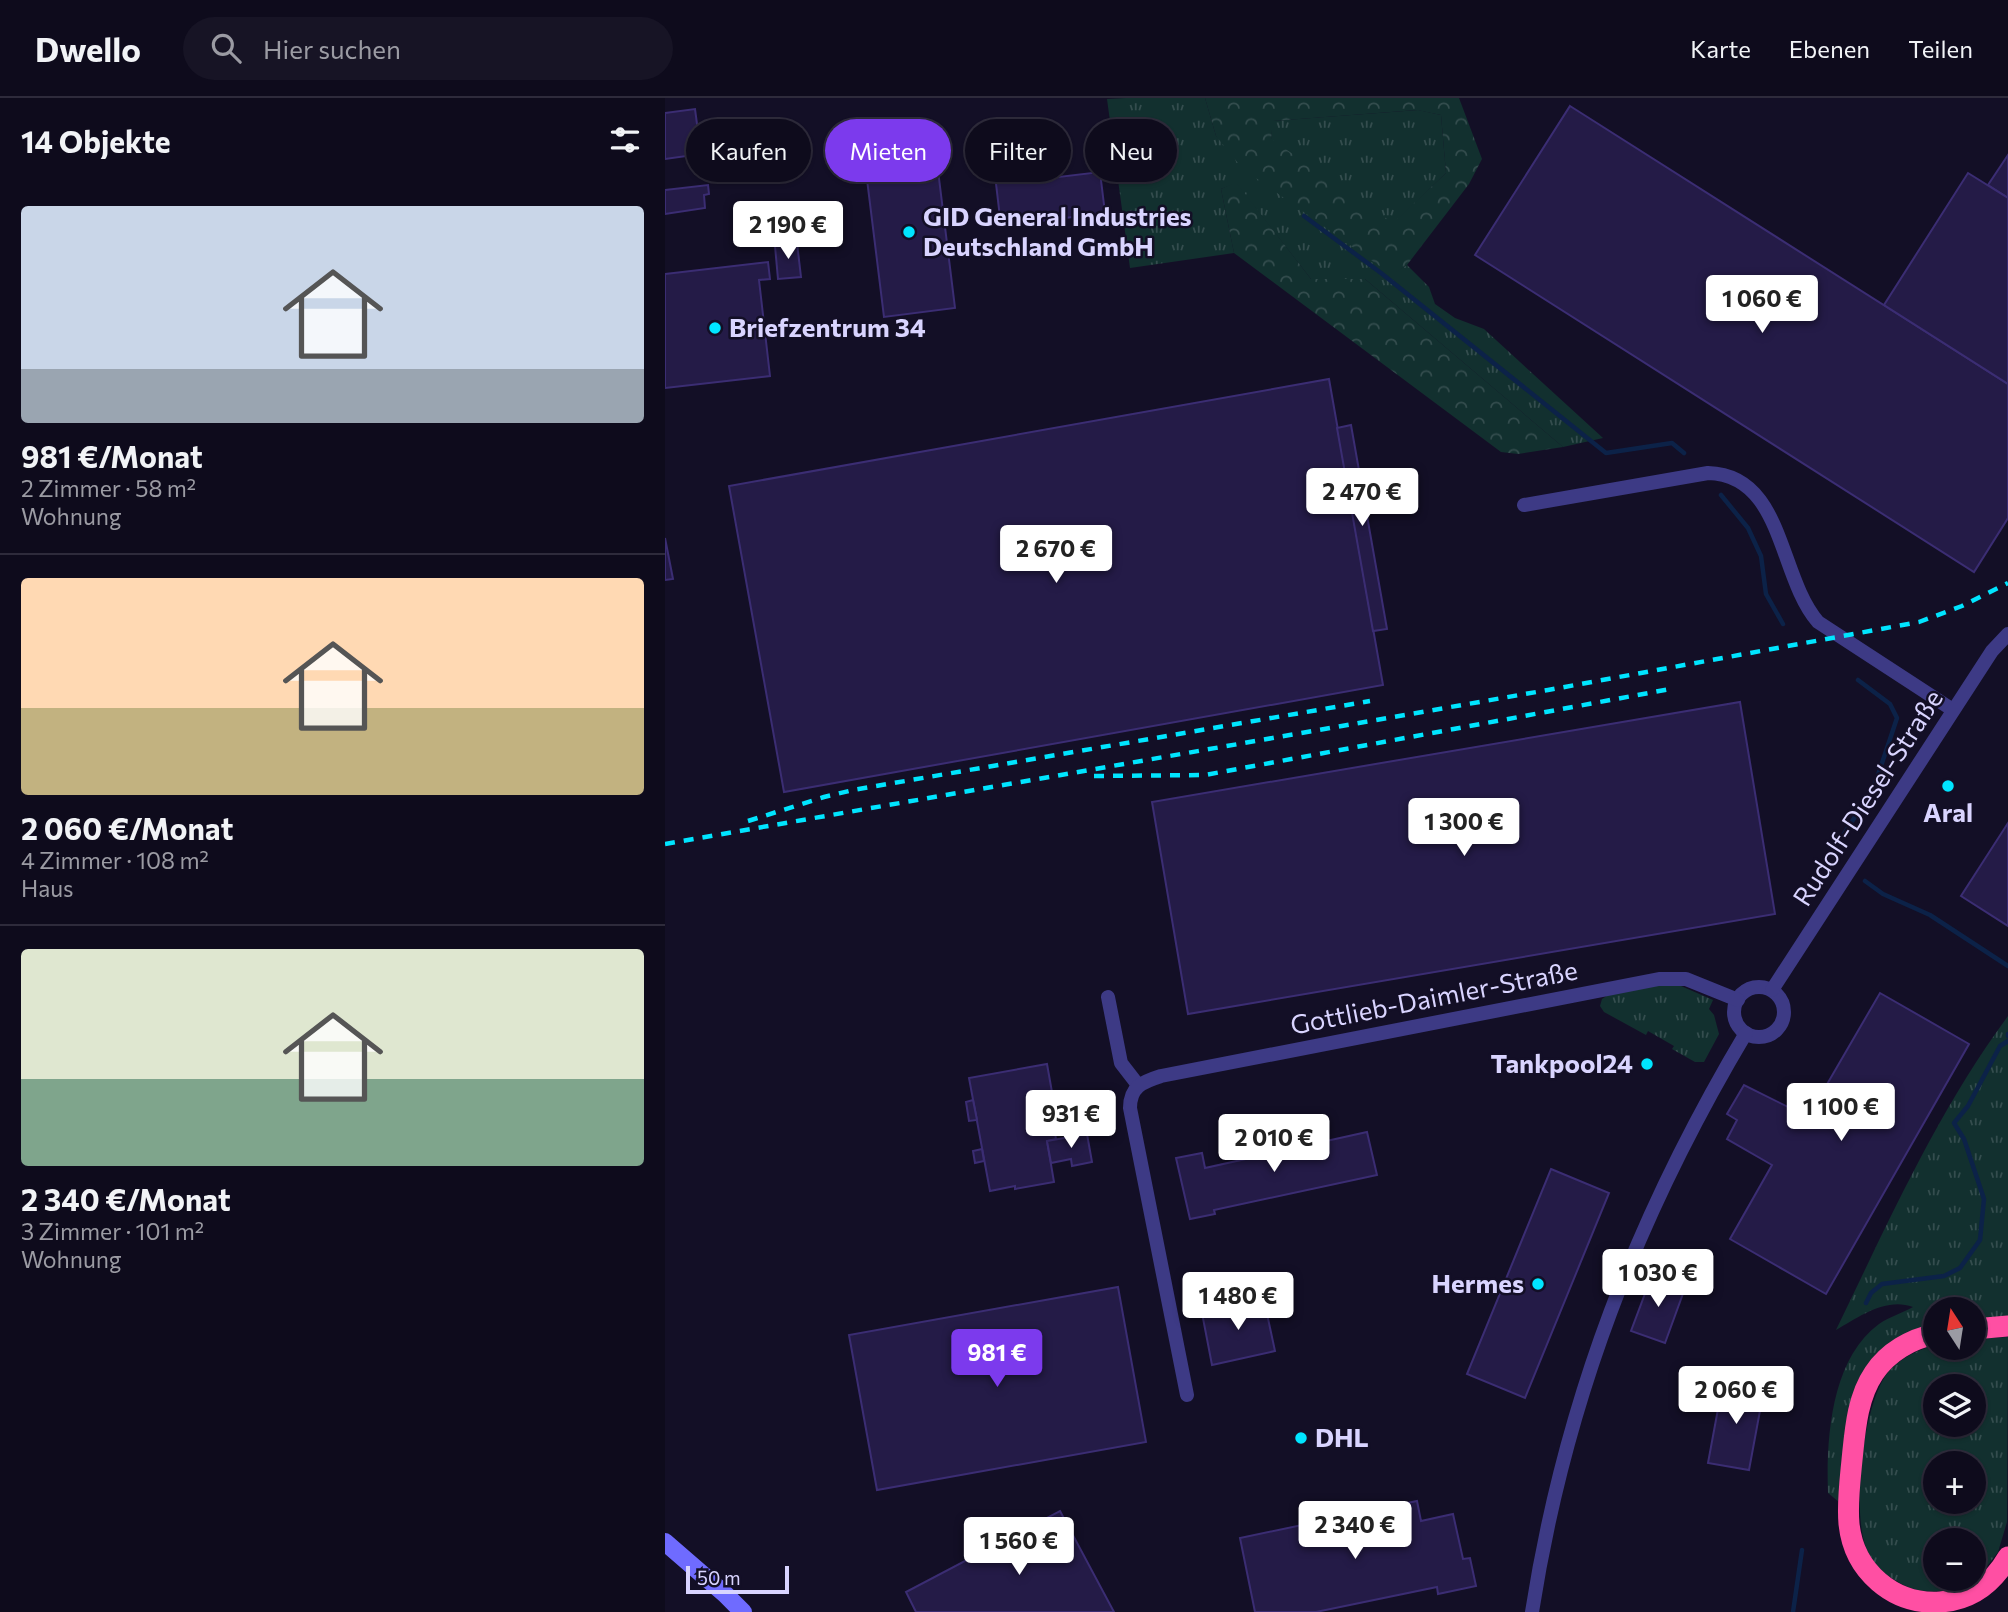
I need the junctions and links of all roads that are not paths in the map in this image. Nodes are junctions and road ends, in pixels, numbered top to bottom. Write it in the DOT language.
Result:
graph roads {
  1 [pos="1524,505"];
  2 [pos="2008,634"];
  3 [pos="1953,710"];
  4 [pos="1772,990"];
  5 [pos="1108,996"];
  6 [pos="1738,1000"];
  7 [pos="1747,1033"];
  8 [pos="1138,1085"];
  9 [pos="2008,1326"];
  10 [pos="1986,1328"];
  11 [pos="1923,1338"];
  12 [pos="1188,1395"];
  13 [pos="665,1542"];
  14 [pos="2008,1557"];
  15 [pos="743,1612"];
  16 [pos="1532,1612"];
  1 -- 3 [label="street"];
  2 -- 3 [label="street, Rudolf-Diesel-Straße"];
  3 -- 4 [label="street, Rudolf-Diesel-Straße"];
  4 -- 6 [label="street"];
  4 -- 7 [label="street"];
  5 -- 8 [label="street"];
  6 -- 7 [label="street"];
  6 -- 8 [label="street, Gottlieb-Daimler-Straße"];
  7 -- 16 [label="street"];
  8 -- 12 [label="street"];
  9 -- 10 [label="highway"];
  11 -- 14 [label="highway"];
  13 -- 15 [label="main road"];
}
